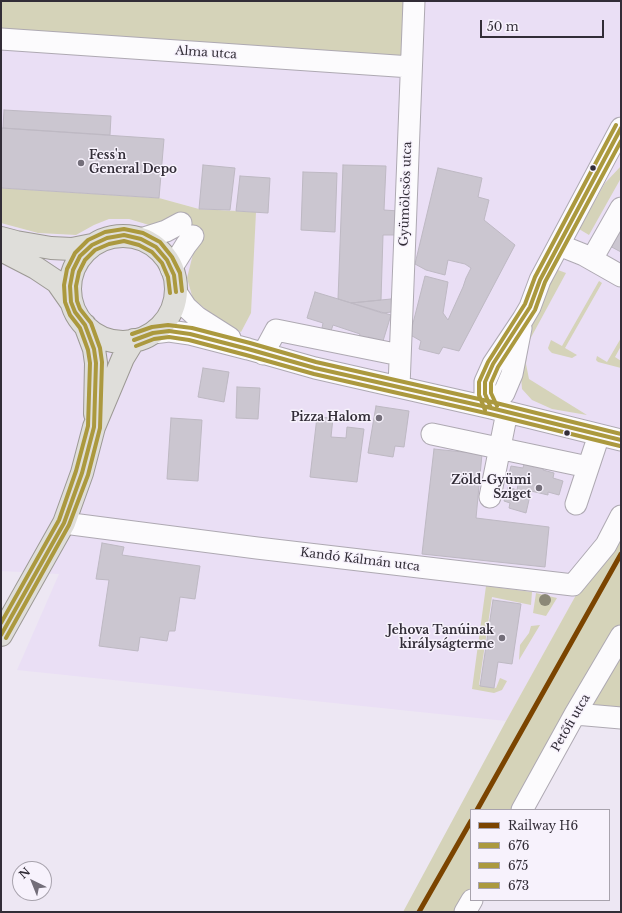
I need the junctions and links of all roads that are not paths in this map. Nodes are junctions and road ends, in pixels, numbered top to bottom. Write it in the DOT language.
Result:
graph roads {
  1 [pos="414,1"];
  2 [pos="1,39"];
  3 [pos="411,67"];
  4 [pos="621,128"];
  5 [pos="621,208"];
  6 [pos="1,238"];
  7 [pos="141,238"];
  8 [pos="92,245"];
  9 [pos="559,245"];
  10 [pos="1,250"];
  11 [pos="592,259"];
  12 [pos="171,269"];
  13 [pos="621,276"];
  14 [pos="176,292"];
  15 [pos="71,302"];
  16 [pos="85,325"];
  17 [pos="144,336"];
  18 [pos="256,351"];
  19 [pos="400,355"];
  20 [pos="399,387"];
  21 [pos="499,410"];
  22 [pos="94,427"];
  23 [pos="432,434"];
  24 [pos="599,435"];
  25 [pos="621,440"];
  26 [pos="499,448"];
  27 [pos="588,467"];
  28 [pos="490,497"];
  29 [pos="576,504"];
  30 [pos="621,516"];
  31 [pos="64,523"];
  32 [pos="1,635"];
  33 [pos="621,636"];
  34 [pos="575,714"];
  35 [pos="621,718"];
  36 [pos="523,809"];
  37 [pos="471,901"];
  38 [pos="465,912"];
  1 -- 3 [label="street, Gyümölcsös utca"];
  2 -- 3 [label="street, Alma utca"];
  3 -- 19 [label="street, Gyümölcsös utca"];
  4 -- 9 [label="street"];
  5 -- 11 [label="street"];
  6 -- 8 [label="main road"];
  7 -- 8 [label="main road"];
  7 -- 12 [label="main road"];
  7 -- 12 [label="street"];
  8 -- 15 [label="main road"];
  9 -- 11 [label="street"];
  9 -- 21 [label="street"];
  10 -- 15 [label="main road"];
  11 -- 13 [label="street"];
  12 -- 14 [label="main road"];
  14 -- 17 [label="main road"];
  14 -- 18 [label="street"];
  15 -- 16 [label="main road"];
  16 -- 17 [label="main road"];
  16 -- 22 [label="main road"];
  17 -- 18 [label="street"];
  17 -- 22 [label="main road"];
  18 -- 19 [label="street"];
  18 -- 20 [label="street"];
  19 -- 20 [label="street, Gyümölcsös utca"];
  20 -- 21 [label="street"];
  21 -- 24 [label="street"];
  21 -- 26 [label="street"];
  22 -- 31 [label="main road"];
  23 -- 26 [label="street"];
  24 -- 25 [label="street"];
  24 -- 27 [label="street"];
  26 -- 27 [label="street"];
  26 -- 28 [label="street"];
  27 -- 29 [label="street"];
  30 -- 31 [label="street, Kandó Kálmán utca"];
  31 -- 32 [label="main road"];
  33 -- 34 [label="street, Petőfi utca"];
  34 -- 35 [label="street"];
  34 -- 36 [label="street, Petőfi utca"];
  37 -- 38 [label="street"];
}
